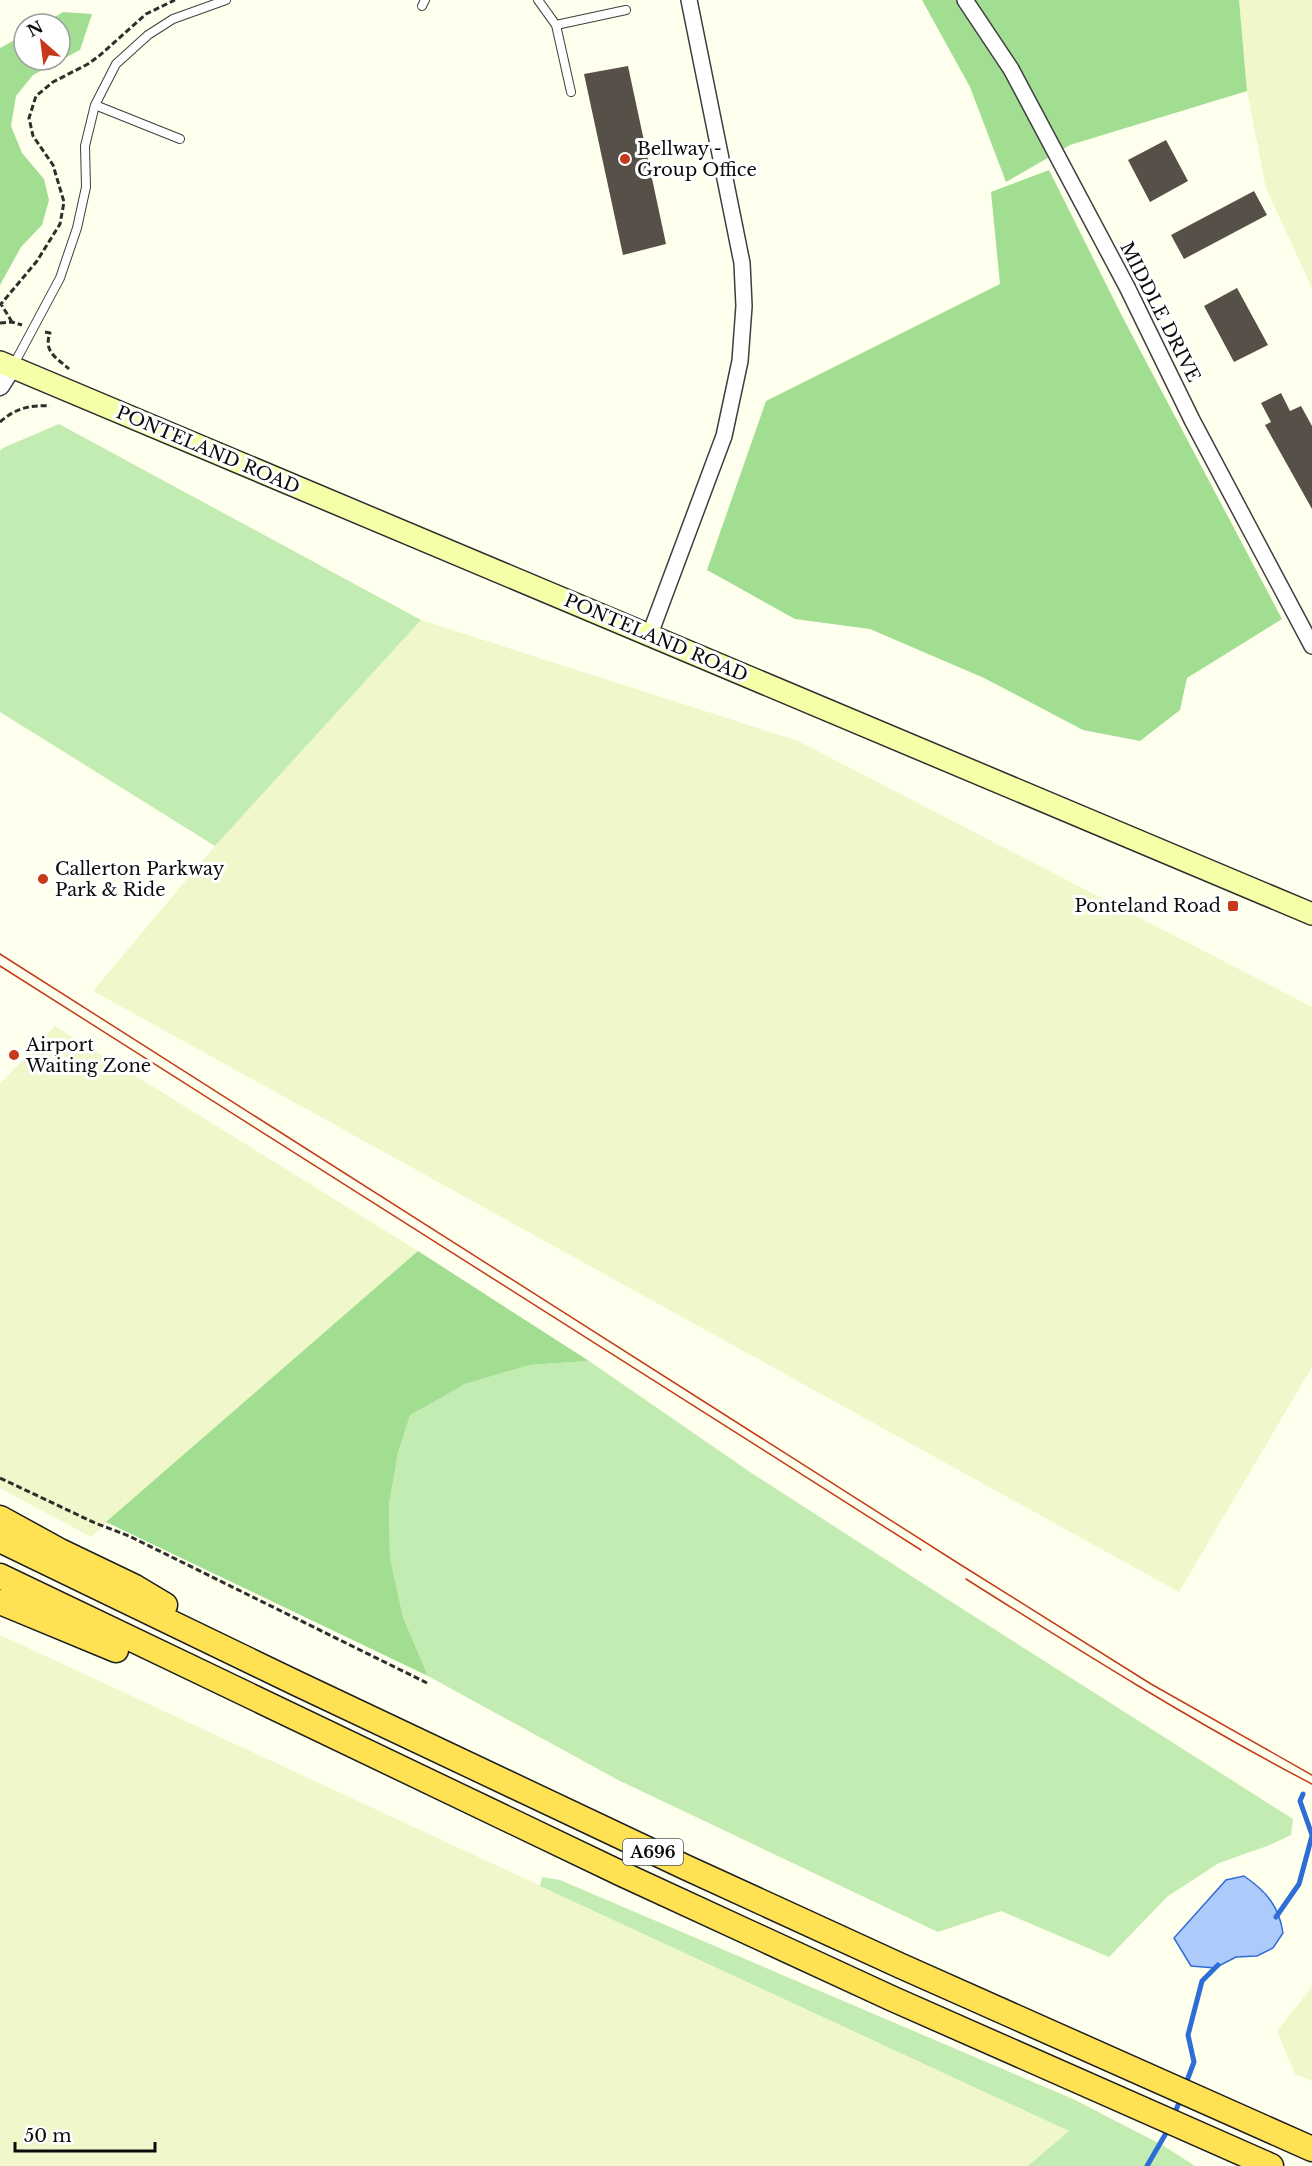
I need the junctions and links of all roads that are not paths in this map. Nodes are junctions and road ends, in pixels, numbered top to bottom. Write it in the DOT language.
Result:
graph roads {
  1 [pos="226,0"];
  2 [pos="538,0"];
  3 [pos="965,0"];
  4 [pos="693,1"];
  5 [pos="626,10"];
  6 [pos="556,25"];
  7 [pos="571,92"];
  8 [pos="94,105"];
  9 [pos="180,139"];
  10 [pos="6,364"];
  11 [pos="0,386"];
  12 [pos="650,634"];
  13 [pos="1312,646"];
  14 [pos="1312,914"];
  15 [pos="0,1518"];
  16 [pos="0,1540"];
  17 [pos="0,1576"];
  18 [pos="0,1602"];
  19 [pos="296,1683"];
  20 [pos="384,1761"];
  21 [pos="1312,2149"];
  22 [pos="1271,2166"];
  1 -- 8 [label="lane"];
  2 -- 6 [label="lane"];
  3 -- 13 [label="street, MIDDLE DRIVE"];
  4 -- 12 [label="street"];
  5 -- 6 [label="lane"];
  6 -- 7 [label="lane"];
  8 -- 9 [label="lane"];
  8 -- 10 [label="lane"];
  10 -- 11 [label="street"];
  10 -- 12 [label="main road, PONTELAND ROAD"];
  12 -- 14 [label="main road, PONTELAND ROAD"];
  15 -- 19 [label="highway"];
  16 -- 19 [label="highway, A696"];
  17 -- 20 [label="highway, A696"];
  18 -- 20 [label="highway"];
  19 -- 21 [label="highway, A696"];
  20 -- 22 [label="highway, A696"];
}
